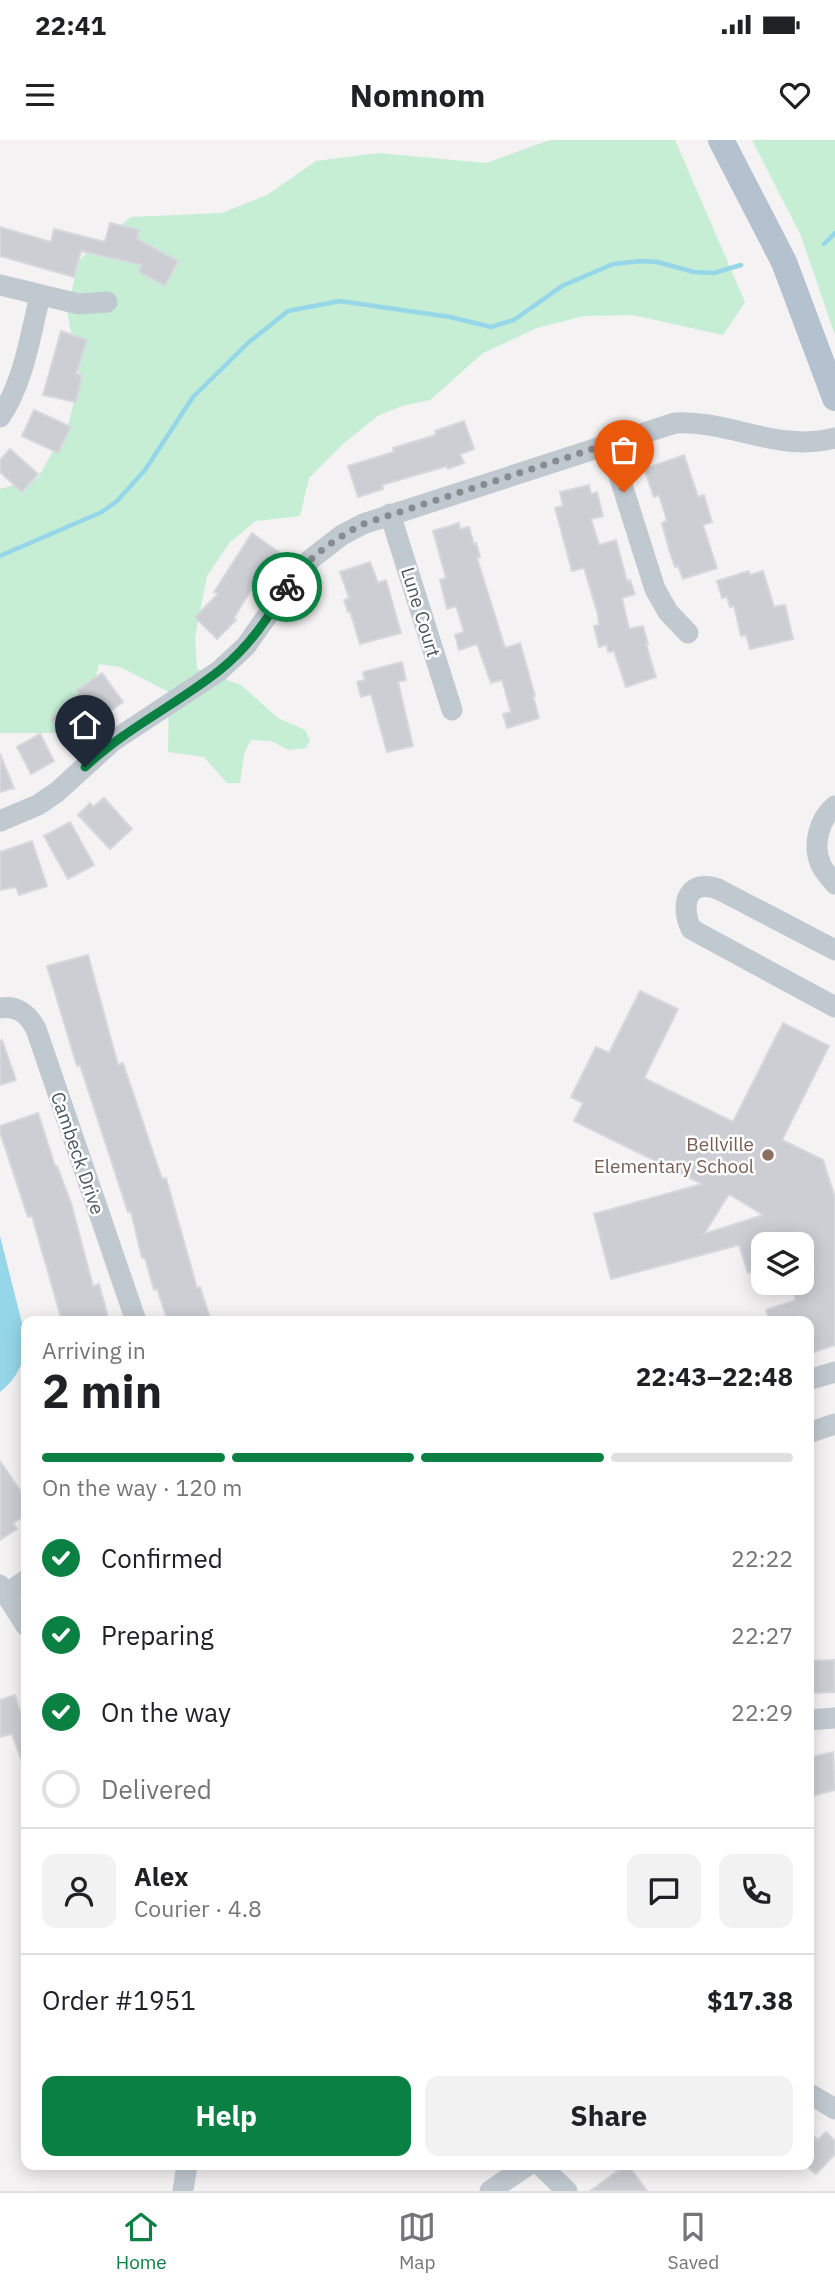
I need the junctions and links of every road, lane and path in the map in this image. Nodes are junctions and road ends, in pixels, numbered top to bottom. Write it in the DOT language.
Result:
graph roads {
  1 [pos="722,140"];
  2 [pos="0,285"];
  3 [pos="40,296"];
  4 [pos="107,302"];
  5 [pos="835,398"];
  6 [pos="0,417"];
  7 [pos="835,438"];
  8 [pos="608,444"];
  9 [pos="390,514"];
  10 [pos="688,633"];
  11 [pos="452,710"];
  12 [pos="835,806"];
  13 [pos="0,821"];
  14 [pos="835,884"];
  15 [pos="835,950"];
  16 [pos="835,1007"];
  17 [pos="0,1008"];
  18 [pos="134,1316"];
  19 [pos="835,1372"];
  20 [pos="814,1378"];
  21 [pos="835,1424"];
  22 [pos="814,1431"];
  23 [pos="21,1582"];
  24 [pos="3,1589"];
  25 [pos="21,1618"];
  26 [pos="835,1718"];
  27 [pos="814,1720"];
  28 [pos="814,2097"];
  29 [pos="835,2109"];
  30 [pos="186,2170"];
  31 [pos="521,2170"];
  32 [pos="545,2170"];
  33 [pos="183,2191"];
  34 [pos="490,2191"];
  35 [pos="566,2191"];
  1 -- 5 [label="main road"];
  2 -- 3 [label="street"];
  3 -- 4 [label="street"];
  3 -- 6 [label="street"];
  7 -- 8 [label="street"];
  8 -- 9 [label="street"];
  8 -- 10 [label="street"];
  9 -- 11 [label="street, Lune Court"];
  9 -- 13 [label="street"];
  12 -- 14 [label="street"];
  15 -- 16 [label="street"];
  17 -- 18 [label="street, Cambeck Drive"];
  19 -- 20 [label="street"];
  21 -- 22 [label="street"];
  23 -- 24 [label="street"];
  24 -- 25 [label="street"];
  26 -- 27 [label="street"];
  28 -- 29 [label="street"];
  30 -- 33 [label="street"];
  31 -- 34 [label="street"];
  32 -- 35 [label="street"];
}
